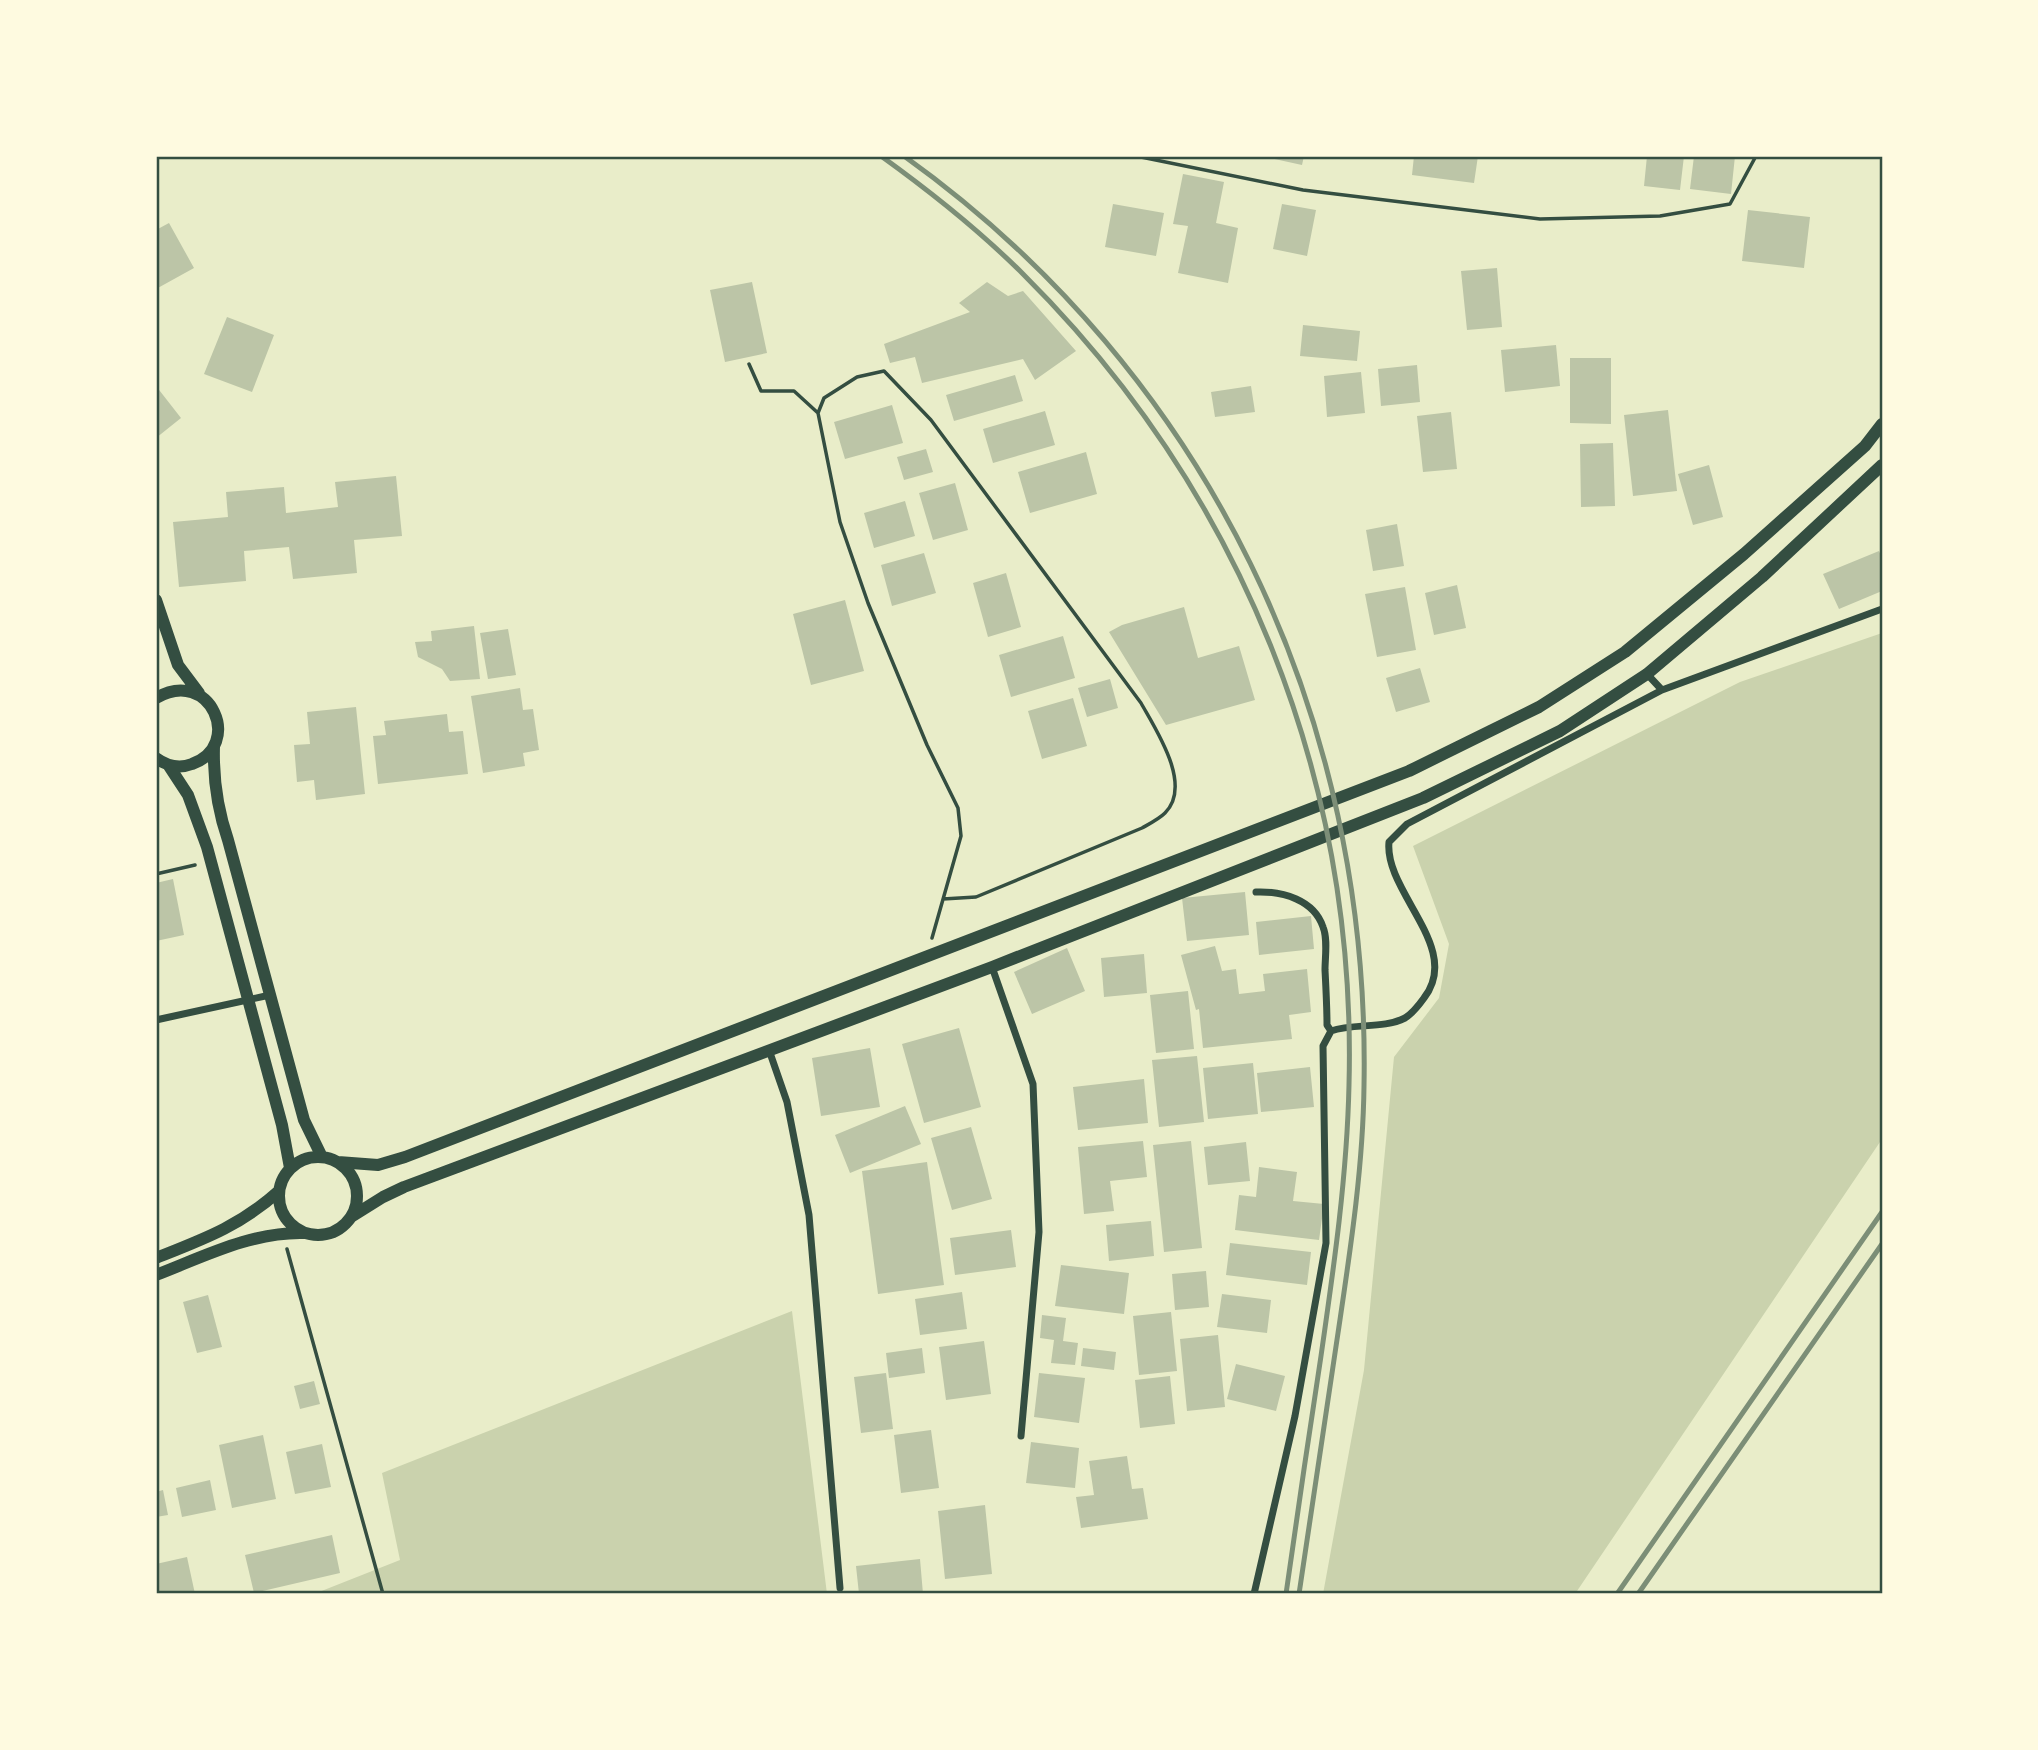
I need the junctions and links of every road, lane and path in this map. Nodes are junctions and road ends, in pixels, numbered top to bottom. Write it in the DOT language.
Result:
graph roads {
  1 [pos="1756,156"];
  2 [pos="1141,157"];
  3 [pos="749,364"];
  4 [pos="818,413"];
  5 [pos="1882,424"];
  6 [pos="1882,465"];
  7 [pos="156,600"];
  8 [pos="1882,609"];
  9 [pos="1647,674"];
  10 [pos="1662,690"];
  11 [pos="201,696"];
  12 [pos="156,698"];
  13 [pos="214,746"];
  14 [pos="156,759"];
  15 [pos="169,766"];
  16 [pos="211,861"];
  17 [pos="156,874"];
  18 [pos="1256,892"];
  19 [pos="943,899"];
  20 [pos="926,957"];
  21 [pos="992,967"];
  22 [pos="270,995"];
  23 [pos="248,1000"];
  24 [pos="156,1020"];
  25 [pos="1331,1031"];
  26 [pos="769,1050"];
  27 [pos="322,1157"];
  28 [pos="338,1162"];
  29 [pos="290,1168"];
  30 [pos="279,1191"];
  31 [pos="351,1217"];
  32 [pos="283,1233"];
  33 [pos="307,1234"];
  34 [pos="156,1258"];
  35 [pos="156,1275"];
  36 [pos="1021,1436"];
  37 [pos="840,1588"];
  38 [pos="383,1594"];
  39 [pos="1254,1594"];
  1 -- 2 [label="path"];
  3 -- 4 [label="path"];
  4 -- 19 [label="path"];
  4 -- 19 [label="path"];
  5 -- 20 [label="street"];
  6 -- 9 [label="street"];
  7 -- 11 [label="street"];
  8 -- 10 [label="street"];
  9 -- 10 [label="street"];
  9 -- 21 [label="street"];
  10 -- 25 [label="street"];
  11 -- 12 [label="street"];
  11 -- 13 [label="street"];
  13 -- 15 [label="street"];
  13 -- 22 [label="street"];
  14 -- 15 [label="street"];
  15 -- 16 [label="street"];
  16 -- 17 [label="path"];
  16 -- 23 [label="street"];
  18 -- 25 [label="street"];
  19 -- 20 [label="path"];
  20 -- 28 [label="street"];
  21 -- 26 [label="street"];
  21 -- 36 [label="street"];
  22 -- 23 [label="street"];
  22 -- 27 [label="street"];
  23 -- 24 [label="street"];
  23 -- 29 [label="street"];
  25 -- 39 [label="street"];
  26 -- 31 [label="street"];
  26 -- 37 [label="street"];
  27 -- 28 [label="street"];
  27 -- 29 [label="street"];
  28 -- 31 [label="street"];
  29 -- 30 [label="street"];
  30 -- 33 [label="street"];
  30 -- 34 [label="street"];
  31 -- 33 [label="street"];
  32 -- 33 [label="street"];
  32 -- 35 [label="street"];
  32 -- 38 [label="path"];
}
